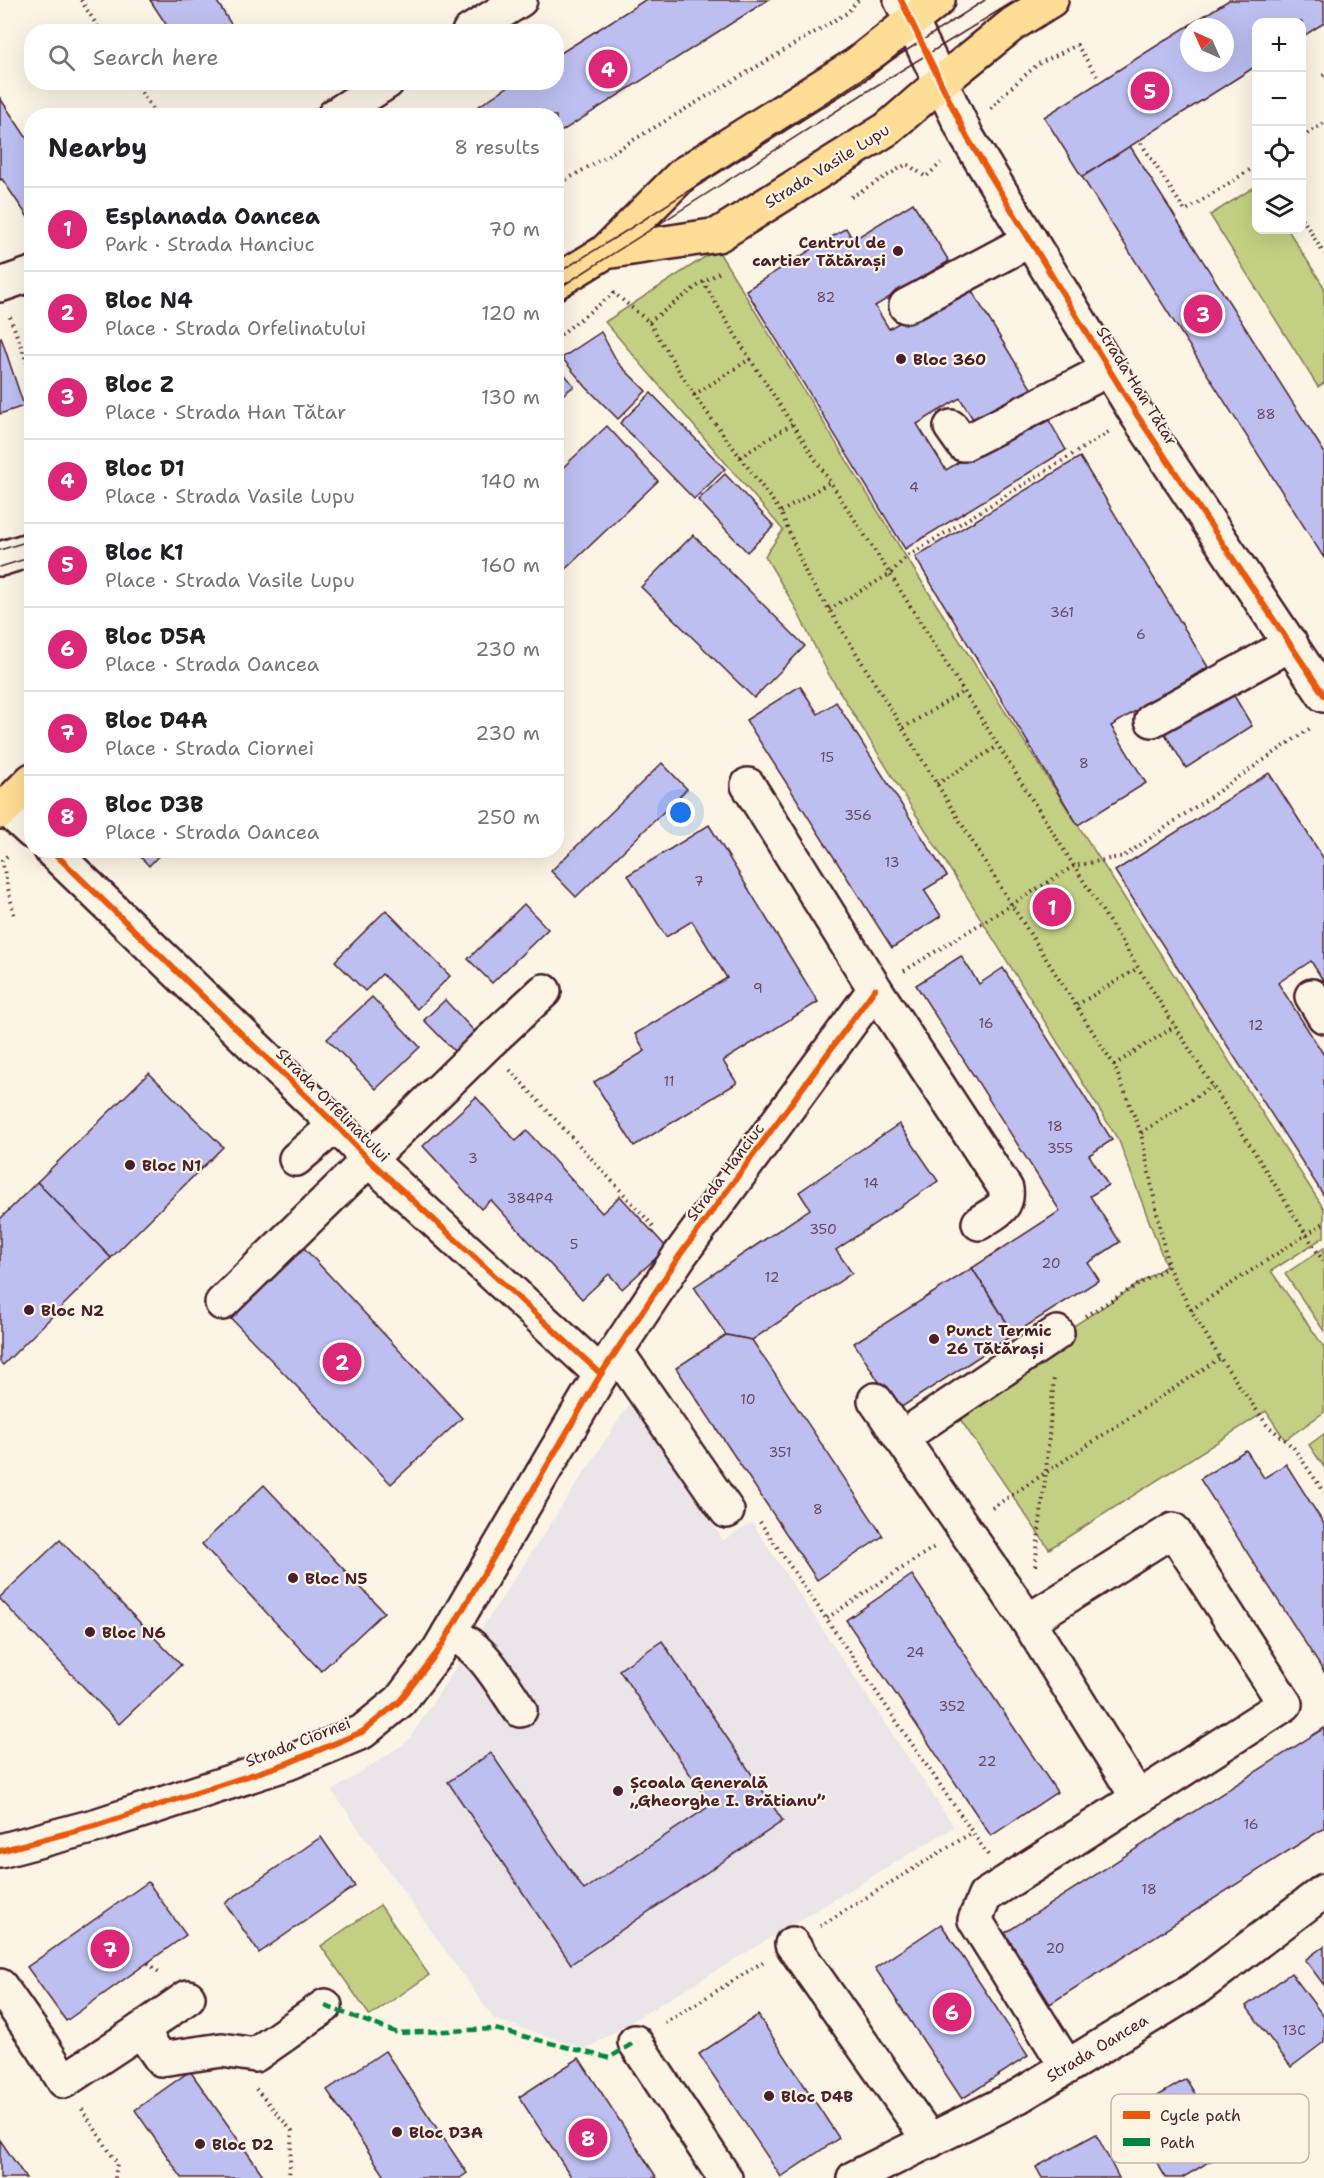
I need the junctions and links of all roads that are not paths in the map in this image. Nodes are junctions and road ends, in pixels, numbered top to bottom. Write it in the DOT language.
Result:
graph roads {
  1 [pos="520,0"];
  2 [pos="938,0"];
  3 [pos="1051,0"];
  4 [pos="906,10"];
  5 [pos="482,24"];
  6 [pos="941,82"];
  7 [pos="374,90"];
  8 [pos="346,108"];
  9 [pos="1030,240"];
  10 [pos="605,252"];
  11 [pos="564,277"];
  12 [pos="24,281"];
  13 [pos="4,299"];
  14 [pos="906,306"];
  15 [pos="1109,369"];
  16 [pos="951,427"];
  17 [pos="24,552"];
  18 [pos="0,559"];
  19 [pos="1291,644"];
  20 [pos="1319,710"];
  21 [pos="1152,720"];
  22 [pos="748,785"];
  23 [pos="24,788"];
  24 [pos="3,809"];
  25 [pos="21,843"];
  26 [pos="59,858"];
  27 [pos="875,988"];
  28 [pos="544,991"];
  29 [pos="336,1125"];
  30 [pos="296,1159"];
  31 [pos="368,1159"];
  32 [pos="979,1223"];
  33 [pos="222,1303"];
  34 [pos="1057,1333"];
  35 [pos="609,1362"];
  36 [pos="875,1400"];
  37 [pos="901,1437"];
  38 [pos="727,1511"];
  39 [pos="1028,1621"];
  40 [pos="449,1633"];
  41 [pos="520,1710"];
  42 [pos="1138,1798"];
  43 [pos="0,1851"];
  44 [pos="1324,1891"];
  45 [pos="792,1944"];
  46 [pos="0,1986"];
  47 [pos="188,1997"];
  48 [pos="325,2006"];
  49 [pos="141,2030"];
  50 [pos="635,2042"];
  51 [pos="1067,2067"];
  52 [pos="930,2141"];
  53 [pos="725,2178"];
  54 [pos="854,2178"];
  1 -- 5 [label="street"];
  2 -- 4 [label="main road, Strada Vasile Lupu"];
  3 -- 6 [label="main road, Strada Vasile Lupu"];
  4 -- 6 [label="street, Strada Han Tătar"];
  4 -- 10 [label="main road, Strada Vasile Lupu"];
  6 -- 9 [label="street, Strada Han Tătar"];
  6 -- 10 [label="main road, Strada Vasile Lupu"];
  7 -- 8 [label="street"];
  9 -- 14 [label="street"];
  9 -- 15 [label="street, Strada Han Tătar"];
  10 -- 11 [label="main road, Strada Vasile Lupu"];
  12 -- 13 [label="street"];
  15 -- 16 [label="street"];
  15 -- 19 [label="street, Strada Han Tătar"];
  17 -- 18 [label="street"];
  19 -- 20 [label="street, Strada Han Tătar"];
  19 -- 21 [label="street"];
  22 -- 27 [label="street"];
  23 -- 24 [label="main road"];
  24 -- 25 [label="street"];
  26 -- 29 [label="street, Strada Orfelinatului"];
  27 -- 32 [label="street"];
  27 -- 35 [label="street, Strada Hanciuc"];
  28 -- 31 [label="street"];
  29 -- 30 [label="street"];
  29 -- 31 [label="street, Strada Orfelinatului"];
  31 -- 33 [label="street"];
  31 -- 35 [label="street, Strada Orfelinatului"];
  34 -- 37 [label="street"];
  35 -- 38 [label="street, Strada Orfelinatului"];
  35 -- 40 [label="street, Strada Ciornei"];
  36 -- 37 [label="street"];
  37 -- 39 [label="street"];
  39 -- 42 [label="street"];
  39 -- 42 [label="street"];
  40 -- 41 [label="street"];
  40 -- 43 [label="street, Strada Ciornei"];
  42 -- 51 [label="street"];
  44 -- 51 [label="street, Strada Oancea"];
  45 -- 52 [label="street"];
  46 -- 49 [label="street"];
  47 -- 49 [label="street"];
  48 -- 49 [label="street"];
  50 -- 53 [label="street"];
  51 -- 52 [label="street, Strada Oancea"];
  52 -- 54 [label="street, Strada Oancea"];
}
